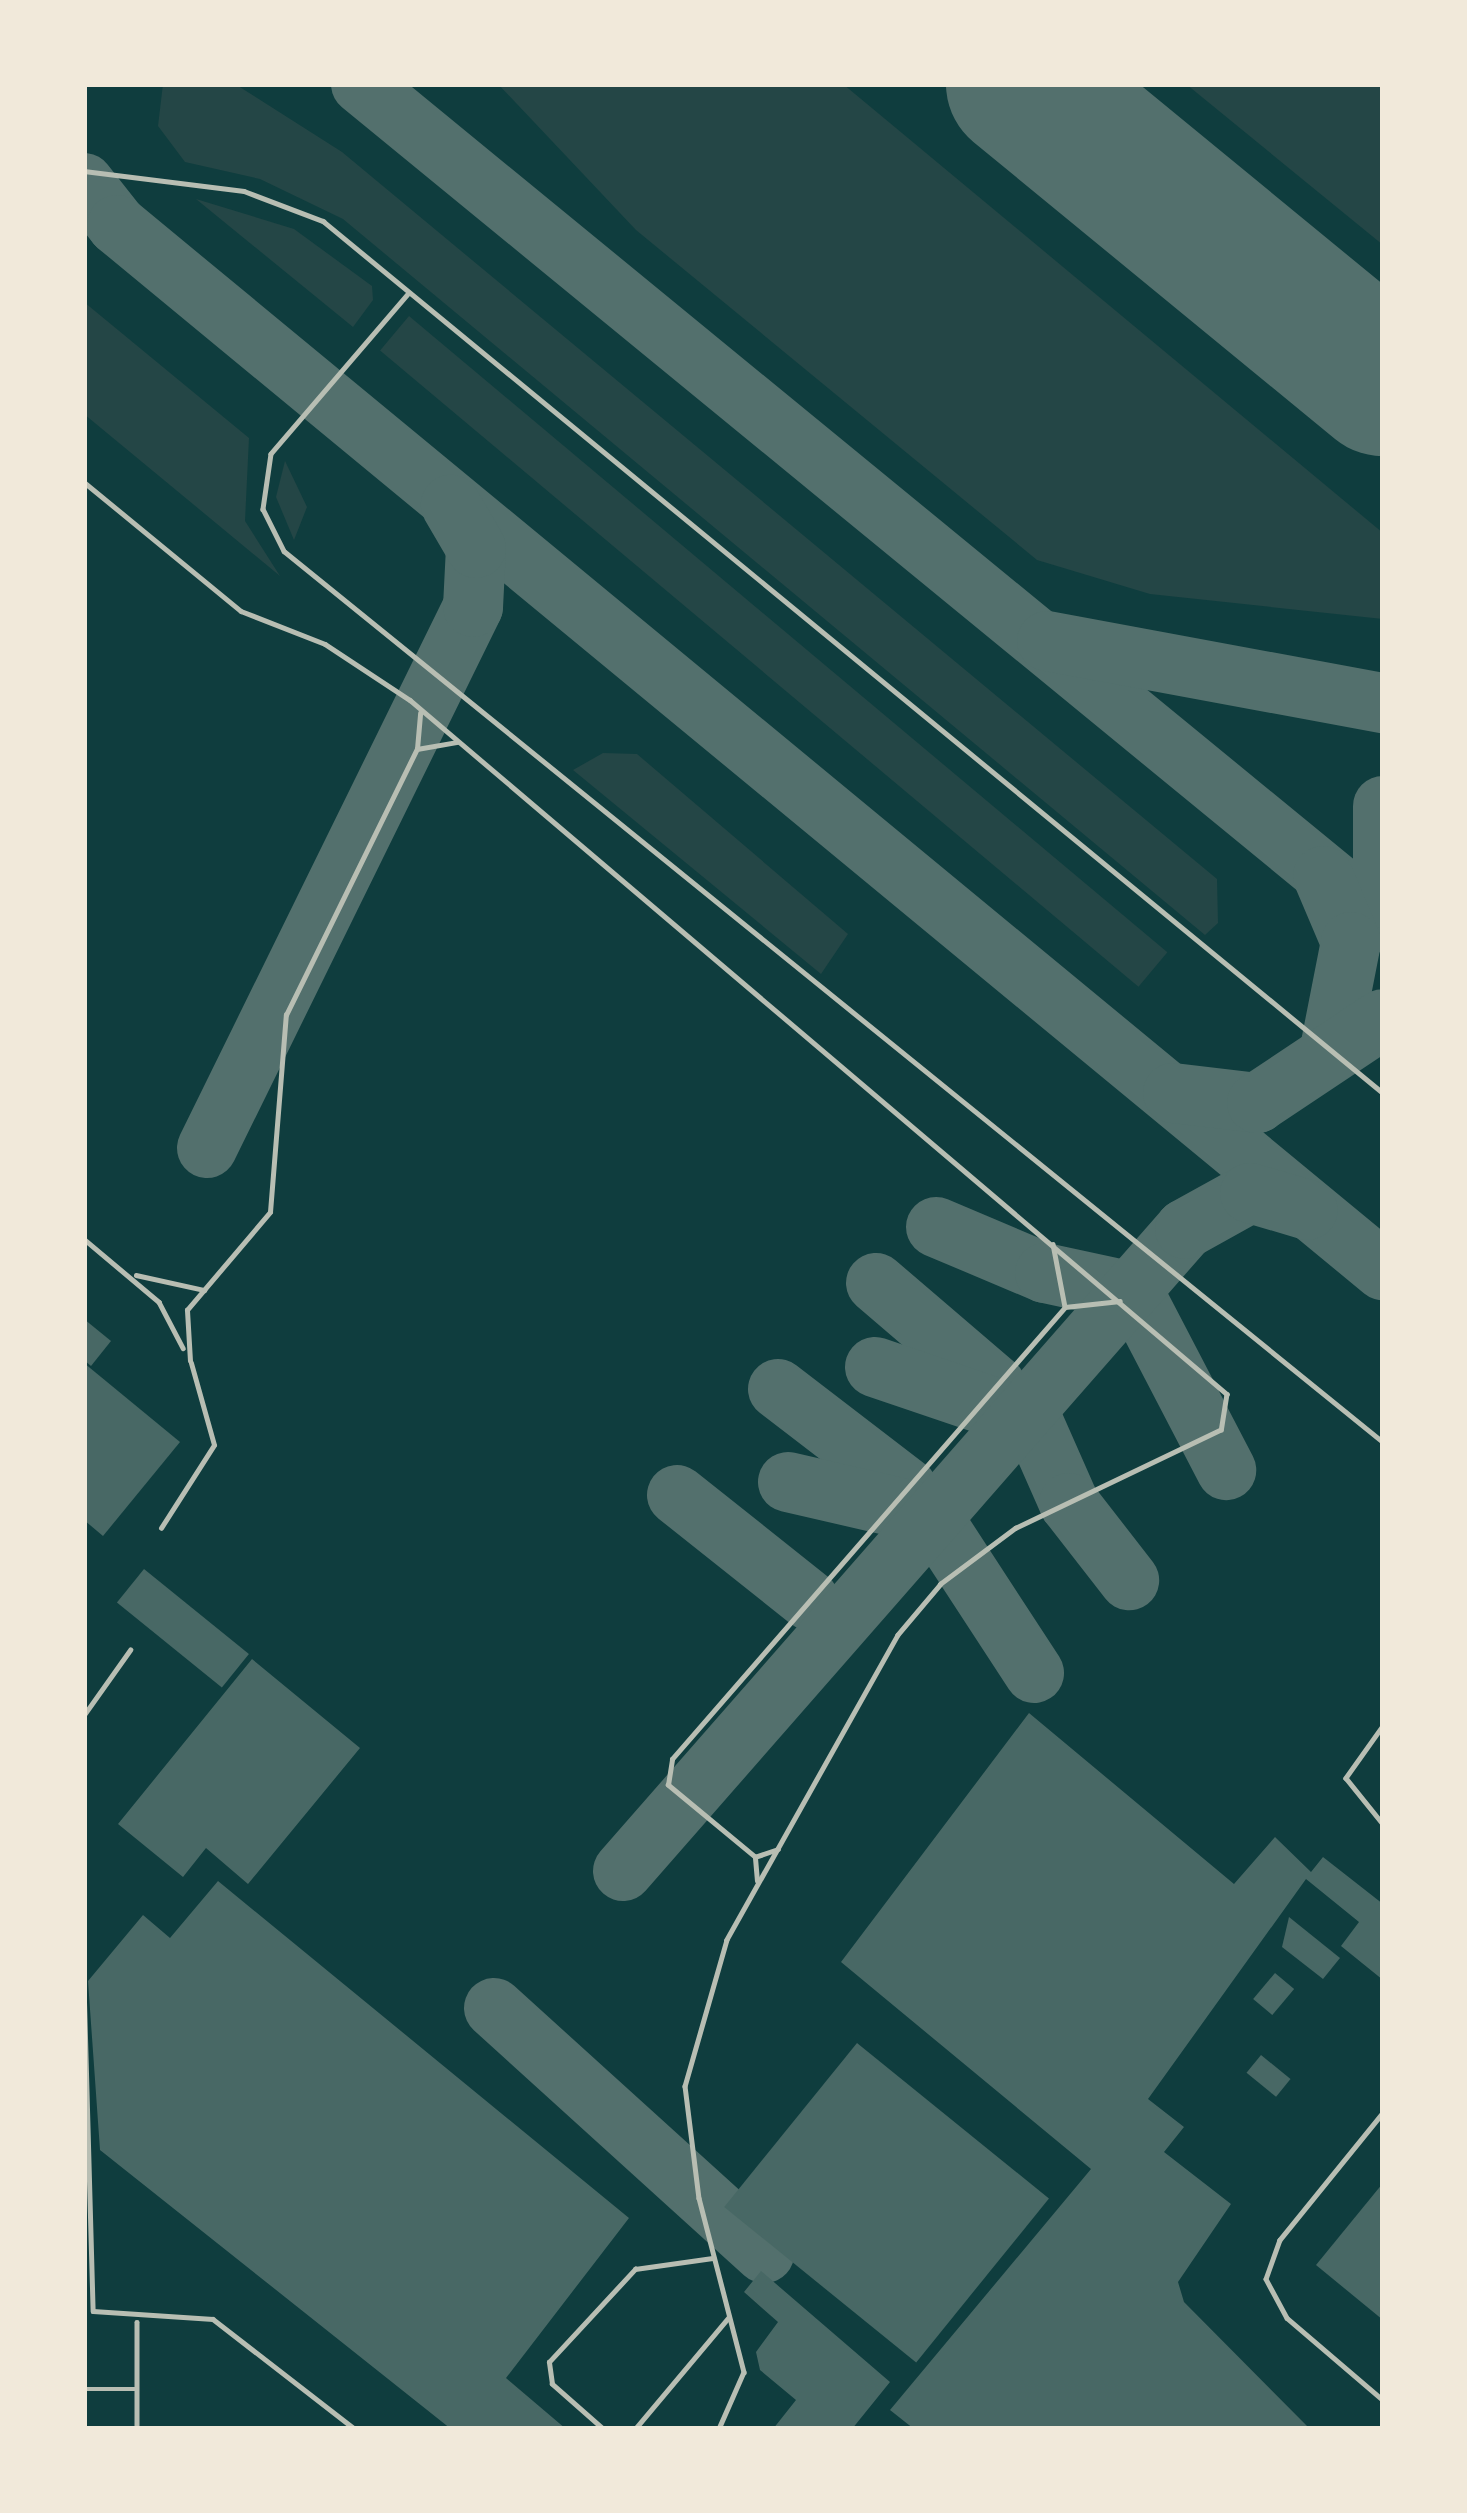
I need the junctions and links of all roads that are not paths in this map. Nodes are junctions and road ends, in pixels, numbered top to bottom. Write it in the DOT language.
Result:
graph roads {
  1 [pos="84,171"];
  2 [pos="409,293"];
  3 [pos="84,482"];
  4 [pos="410,700"];
  5 [pos="460,743"];
  6 [pos="417,749"];
  7 [pos="1383,1093"];
  8 [pos="84,1239"];
  9 [pos="1052,1241"];
  10 [pos="132,1273"];
  11 [pos="204,1291"];
  12 [pos="1123,1302"];
  13 [pos="1065,1307"];
  14 [pos="190,1361"];
  15 [pos="1383,1442"];
  16 [pos="161,1528"];
  17 [pos="130,1650"];
  18 [pos="84,1715"];
  19 [pos="1383,1726"];
  20 [pos="1383,1824"];
  21 [pos="779,1848"];
  22 [pos="755,1857"];
  23 [pos="757,1887"];
  24 [pos="84,1984"];
  25 [pos="1383,2113"];
  26 [pos="712,2258"];
  27 [pos="728,2318"];
  28 [pos="137,2322"];
  29 [pos="84,2389"];
  30 [pos="136,2390"];
  31 [pos="1383,2399"];
  32 [pos="137,2429"];
  33 [pos="355,2429"];
  34 [pos="603,2429"];
  35 [pos="635,2429"];
  36 [pos="719,2429"];
  1 -- 2 [label="lane"];
  2 -- 7 [label="lane"];
  2 -- 15 [label="lane"];
  3 -- 4 [label="lane"];
  4 -- 5 [label="lane"];
  4 -- 6 [label="lane"];
  5 -- 6 [label="lane"];
  5 -- 9 [label="lane"];
  6 -- 11 [label="lane"];
  8 -- 10 [label="lane"];
  9 -- 12 [label="lane"];
  9 -- 13 [label="lane"];
  10 -- 11 [label="lane"];
  10 -- 14 [label="lane"];
  11 -- 14 [label="lane"];
  12 -- 13 [label="lane"];
  12 -- 21 [label="lane"];
  13 -- 22 [label="lane"];
  14 -- 16 [label="lane"];
  17 -- 18 [label="lane"];
  19 -- 20 [label="lane"];
  21 -- 22 [label="lane"];
  21 -- 23 [label="lane"];
  22 -- 23 [label="lane"];
  23 -- 26 [label="lane"];
  24 -- 28 [label="lane"];
  25 -- 31 [label="lane"];
  26 -- 27 [label="lane"];
  26 -- 34 [label="lane"];
  27 -- 35 [label="lane"];
  27 -- 36 [label="lane"];
  28 -- 30 [label="lane"];
  28 -- 33 [label="lane"];
  29 -- 30 [label="lane"];
  30 -- 32 [label="lane"];
}
